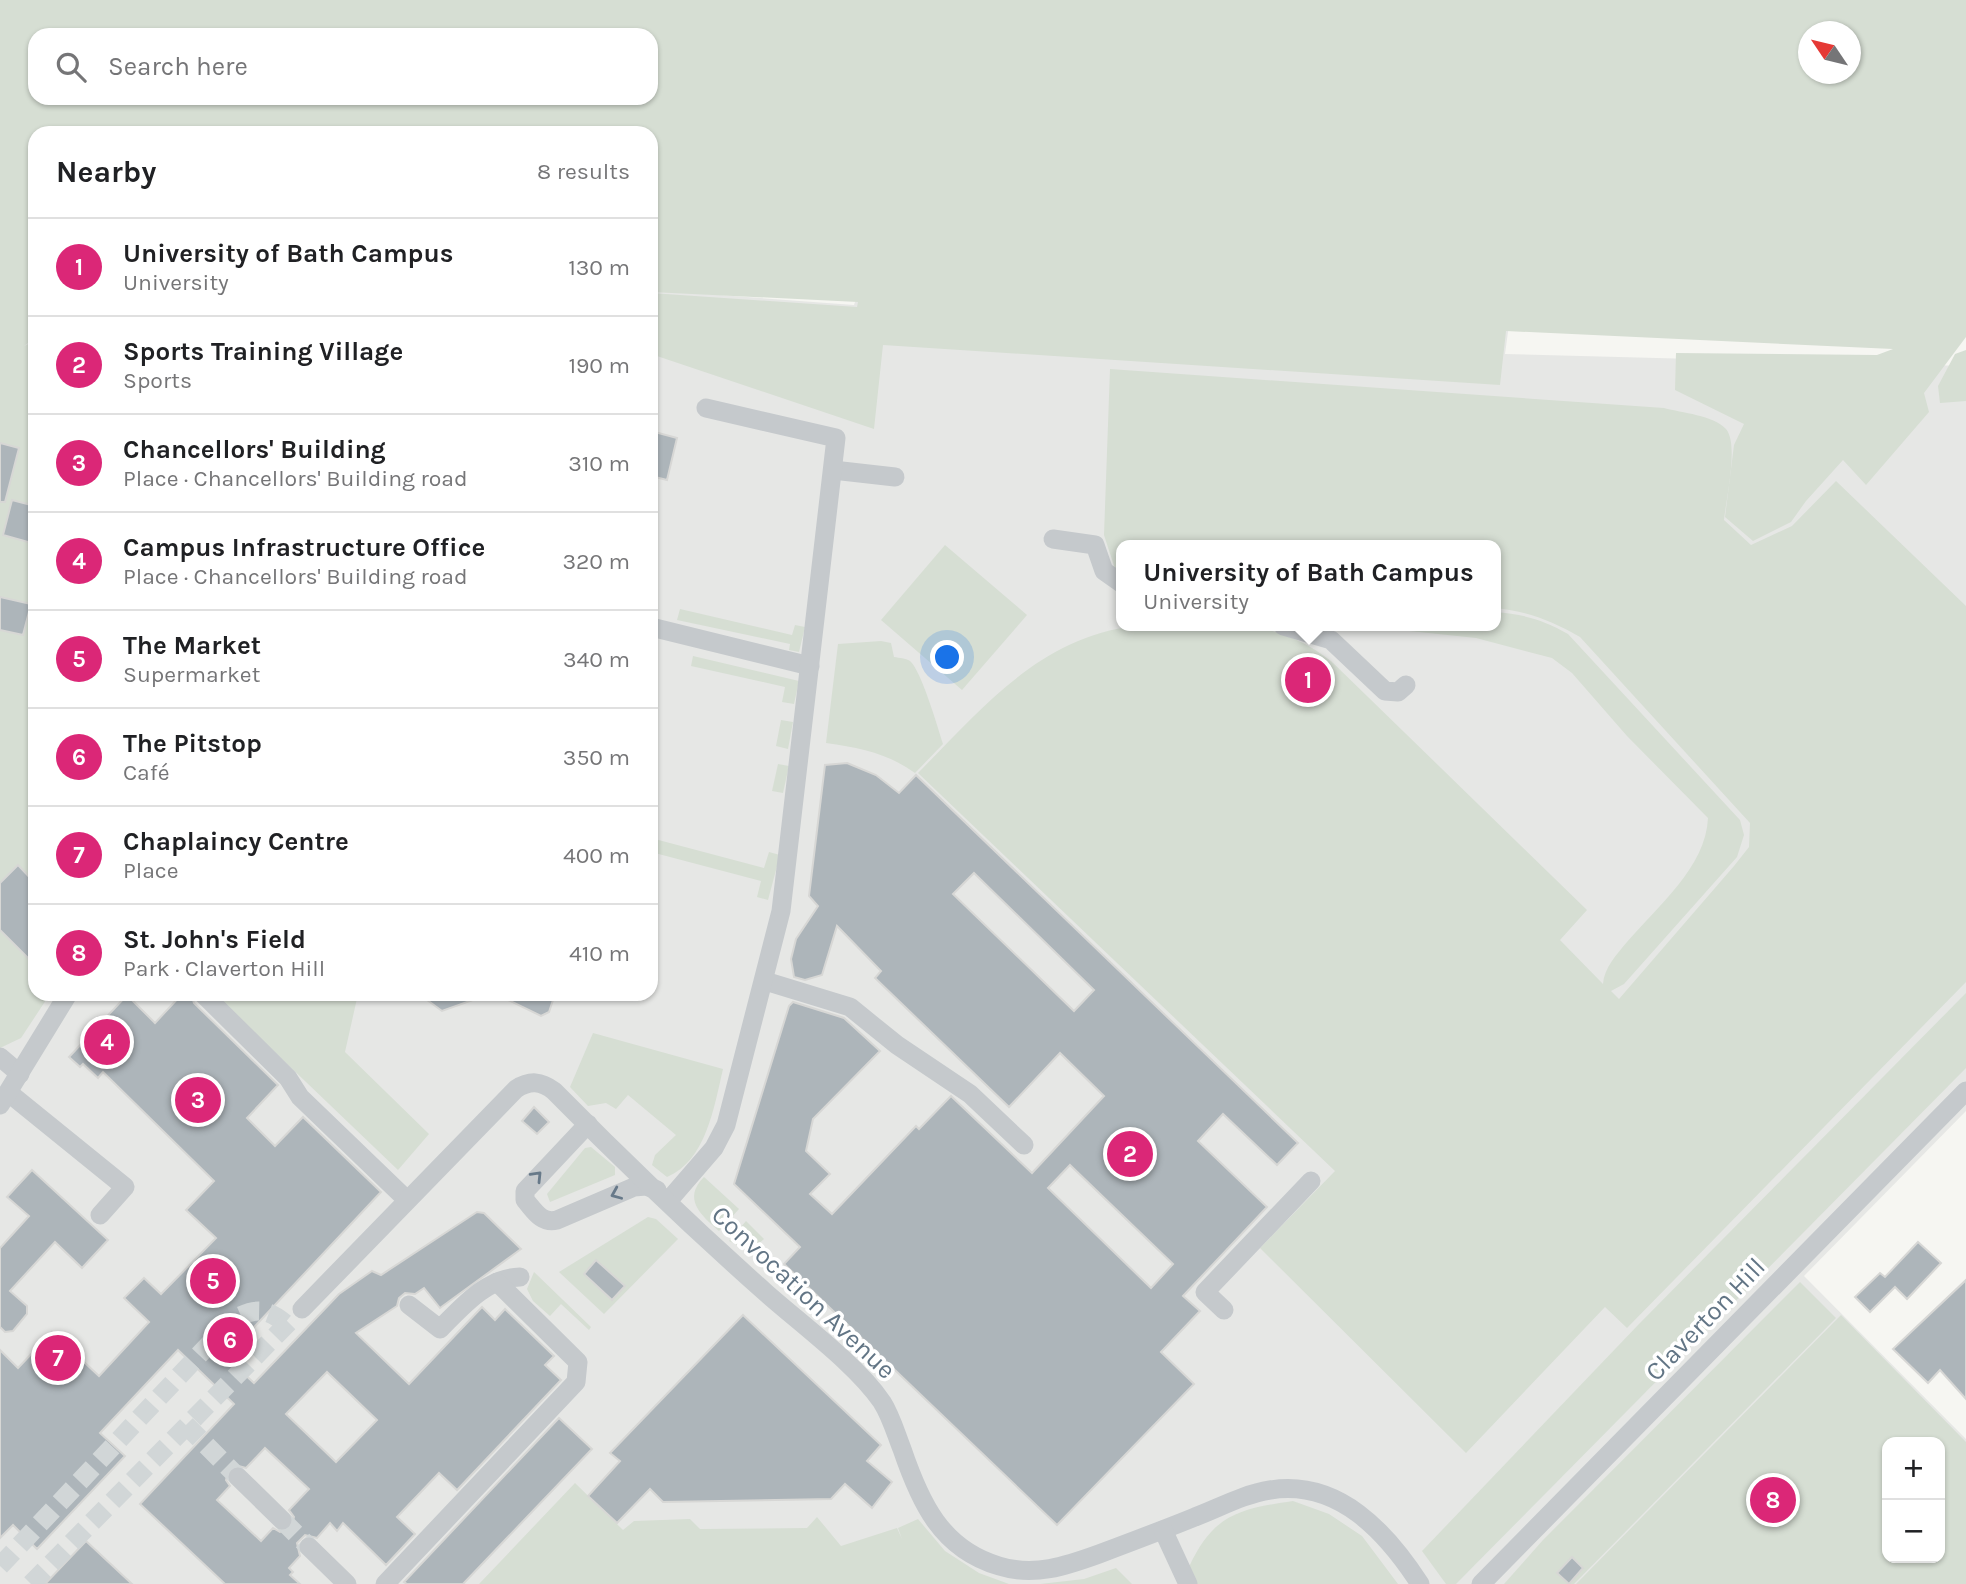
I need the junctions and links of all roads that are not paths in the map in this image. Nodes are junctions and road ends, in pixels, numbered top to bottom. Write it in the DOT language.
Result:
graph roads {
  1 [pos="706,408"];
  2 [pos="833,470"];
  3 [pos="895,477"];
  4 [pos="1054,539"];
  5 [pos="1116,579"];
  6 [pos="658,629"];
  7 [pos="1300,631"];
  8 [pos="810,666"];
  9 [pos="1406,685"];
  10 [pos="765,981"];
  11 [pos="64,1001"];
  12 [pos="210,1001"];
  13 [pos="0,1057"];
  14 [pos="20,1074"];
  15 [pos="1966,1091"];
  16 [pos="4,1099"];
  17 [pos="588,1124"];
  18 [pos="1024,1145"];
  19 [pos="1311,1181"];
  20 [pos="663,1195"];
  21 [pos="407,1200"];
  22 [pos="100,1215"];
  23 [pos="520,1277"];
  24 [pos="497,1282"];
  25 [pos="409,1305"];
  26 [pos="302,1309"];
  27 [pos="1224,1310"];
  28 [pos="239,1477"];
  29 [pos="282,1520"];
  30 [pos="1163,1530"];
  31 [pos="309,1547"];
  32 [pos="347,1584"];
  33 [pos="385,1584"];
  34 [pos="1188,1584"];
  35 [pos="1420,1584"];
  36 [pos="1482,1584"];
  1 -- 2 [label="street"];
  2 -- 3 [label="street"];
  2 -- 8 [label="street"];
  4 -- 5 [label="street"];
  6 -- 8 [label="street"];
  7 -- 9 [label="street"];
  8 -- 10 [label="street"];
  10 -- 18 [label="street"];
  10 -- 20 [label="street"];
  11 -- 14 [label="street"];
  12 -- 21 [label="street"];
  13 -- 14 [label="street"];
  14 -- 16 [label="street"];
  15 -- 36 [label="street, Claverton Hill"];
  16 -- 22 [label="street"];
  17 -- 20 [label="street, Convocation Avenue"];
  20 -- 17 [label="street, one-way"];
  17 -- 21 [label="street, Convocation Avenue"];
  19 -- 27 [label="street"];
  20 -- 30 [label="street, Convocation Avenue"];
  21 -- 26 [label="street"];
  23 -- 24 [label="street"];
  24 -- 25 [label="street"];
  24 -- 33 [label="street"];
  28 -- 29 [label="street"];
  30 -- 34 [label="street"];
  30 -- 35 [label="street, Convocation Avenue"];
  31 -- 32 [label="street"];
}
